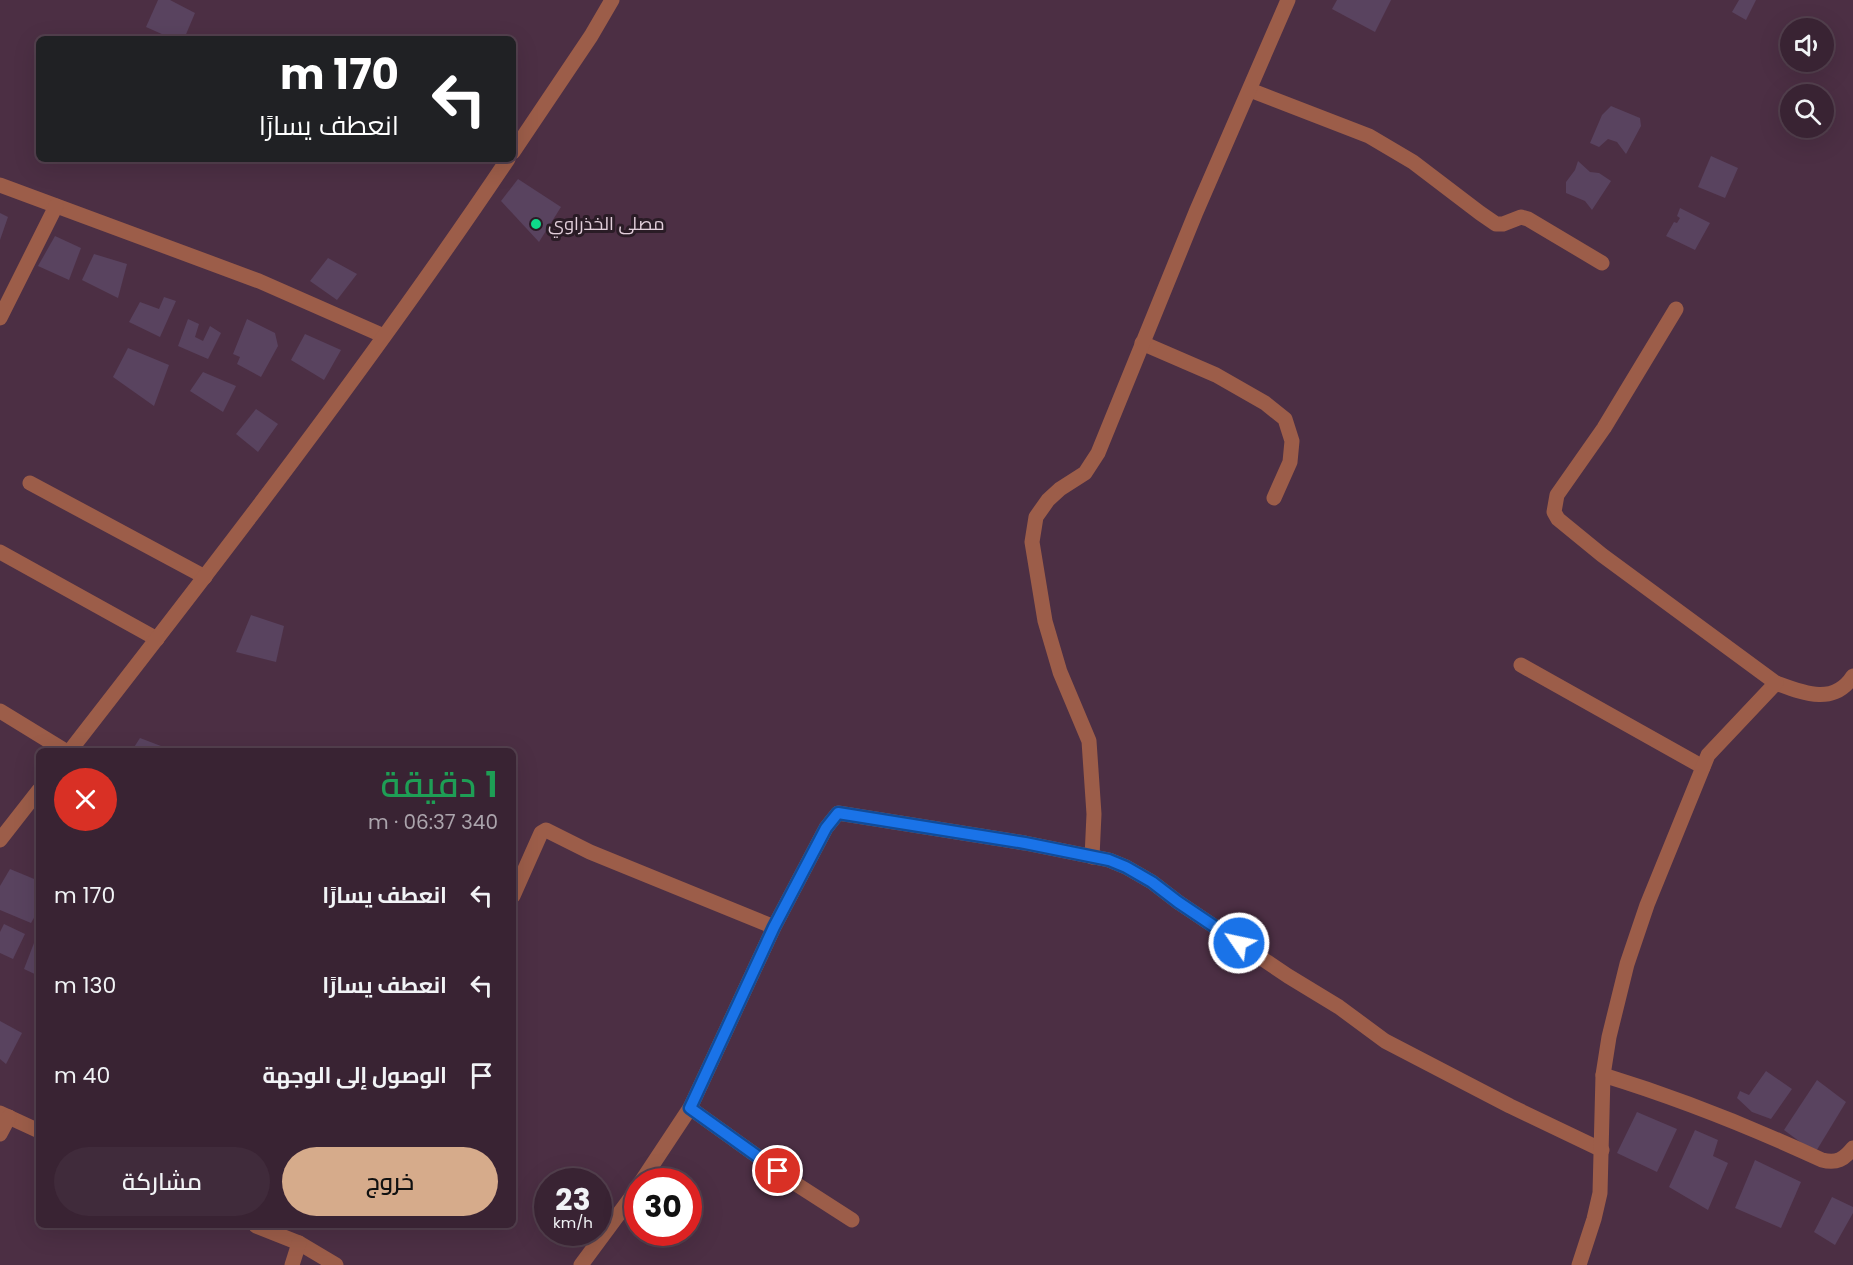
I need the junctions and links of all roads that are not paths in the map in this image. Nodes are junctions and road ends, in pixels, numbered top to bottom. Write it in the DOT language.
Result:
graph roads {
  1 [pos="612,0"];
  2 [pos="1288,0"];
  3 [pos="1250,90"];
  4 [pos="516,148"];
  5 [pos="506,162"];
  6 [pos="0,185"];
  7 [pos="56,206"];
  8 [pos="1602,263"];
  9 [pos="1676,309"];
  10 [pos="0,318"];
  11 [pos="384,336"];
  12 [pos="1142,343"];
  13 [pos="30,483"];
  14 [pos="1274,498"];
  15 [pos="0,552"];
  16 [pos="205,577"];
  17 [pos="156,639"];
  18 [pos="1521,665"];
  19 [pos="1853,676"];
  20 [pos="1776,683"];
  21 [pos="0,711"];
  22 [pos="61,748"];
  23 [pos="71,748"];
  24 [pos="1703,767"];
  25 [pos="36,794"];
  26 [pos="0,840"];
  27 [pos="1092,857"];
  28 [pos="516,889"];
  29 [pos="774,927"];
  30 [pos="1603,1075"];
  31 [pos="690,1108"];
  32 [pos="4,1115"];
  33 [pos="36,1130"];
  34 [pos="0,1134"];
  35 [pos="1853,1148"];
  36 [pos="1602,1150"];
  37 [pos="650,1168"];
  38 [pos="624,1207"];
  39 [pos="852,1220"];
  40 [pos="261,1228"];
  41 [pos="299,1243"];
  42 [pos="292,1265"];
  43 [pos="336,1265"];
  44 [pos="581,1265"];
  45 [pos="1579,1265"];
  1 -- 4 [label="street"];
  2 -- 3 [label="street"];
  3 -- 8 [label="street"];
  3 -- 12 [label="street"];
  5 -- 11 [label="street"];
  6 -- 7 [label="street"];
  7 -- 10 [label="street"];
  7 -- 11 [label="street"];
  9 -- 20 [label="street"];
  11 -- 16 [label="street"];
  12 -- 14 [label="street"];
  12 -- 27 [label="street"];
  13 -- 16 [label="street"];
  15 -- 17 [label="street"];
  16 -- 17 [label="street"];
  17 -- 23 [label="street"];
  18 -- 24 [label="street"];
  19 -- 20 [label="street"];
  20 -- 24 [label="street"];
  21 -- 22 [label="street"];
  24 -- 30 [label="street"];
  25 -- 26 [label="street"];
  27 -- 29 [label="street"];
  27 -- 36 [label="street"];
  28 -- 29 [label="street"];
  29 -- 31 [label="street"];
  30 -- 35 [label="street"];
  30 -- 36 [label="street"];
  31 -- 37 [label="street"];
  31 -- 39 [label="street"];
  32 -- 33 [label="street"];
  32 -- 34 [label="street"];
  36 -- 45 [label="street"];
  38 -- 44 [label="street"];
  40 -- 41 [label="street"];
  41 -- 42 [label="street"];
  41 -- 43 [label="street"];
}
